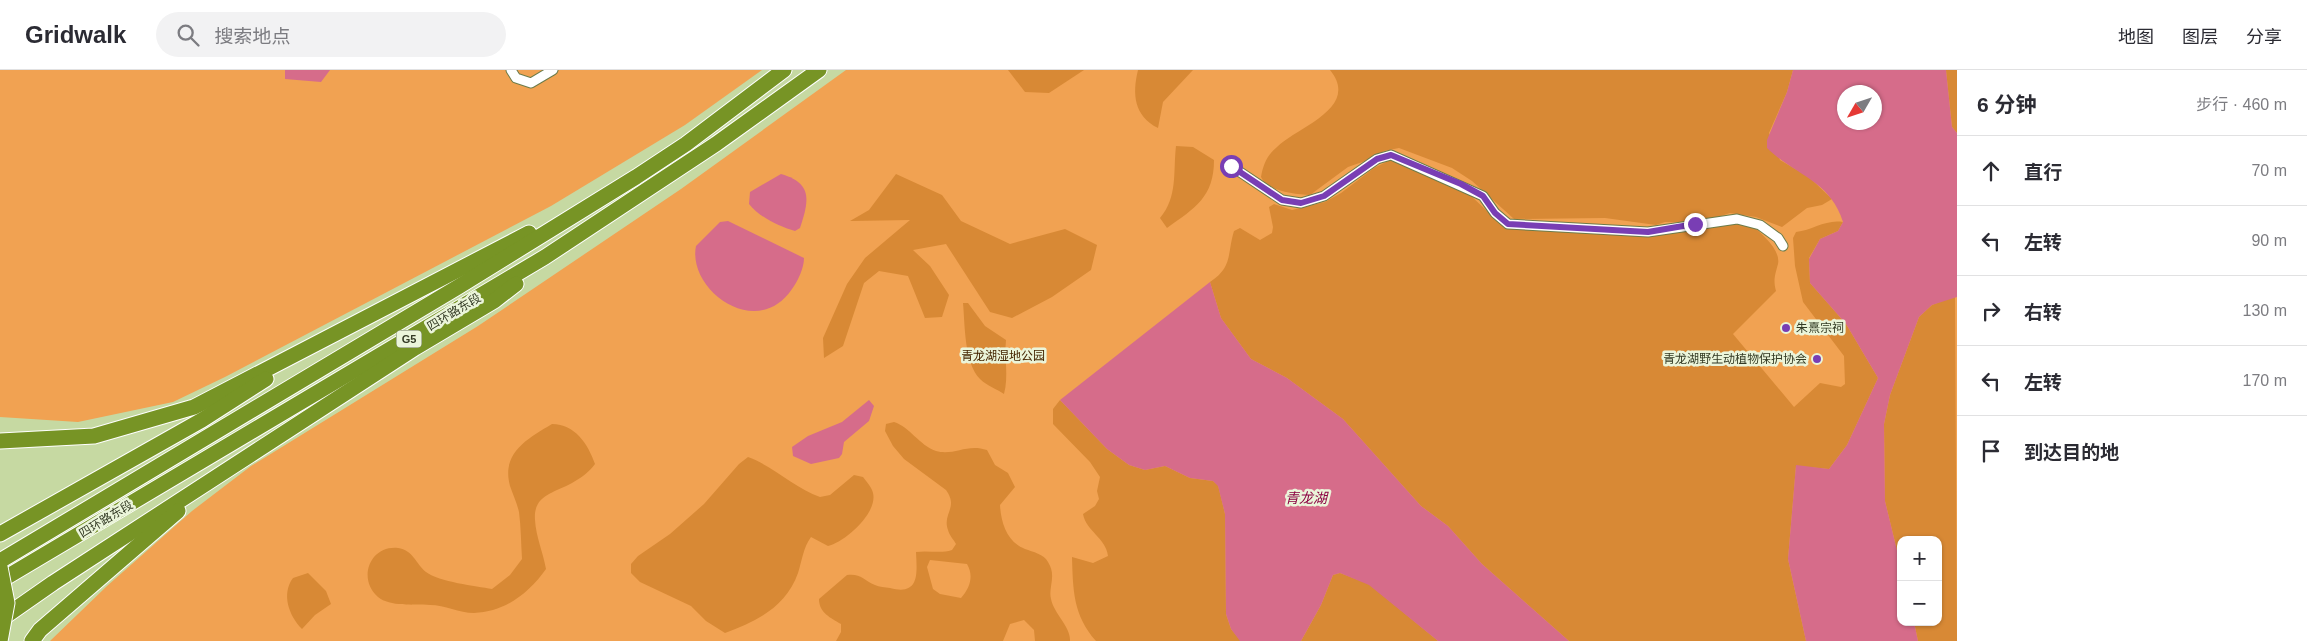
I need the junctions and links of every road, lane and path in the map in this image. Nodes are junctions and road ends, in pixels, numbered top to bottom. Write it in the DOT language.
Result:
graph roads {
  1 [pos="511,70"];
  2 [pos="553,70"];
  3 [pos="784,70"];
  4 [pos="818,70"];
  5 [pos="1231,166"];
  6 [pos="636,177"];
  7 [pos="587,229"];
  8 [pos="1783,246"];
  9 [pos="340,331"];
  10 [pos="0,441"];
  11 [pos="234,466"];
  12 [pos="0,534"];
  13 [pos="0,561"];
  14 [pos="0,567"];
  15 [pos="0,581"];
  16 [pos="0,620"];
  17 [pos="0,641"];
  18 [pos="32,641"];
  1 -- 2 [label="street"];
  3 -- 6 [label="highway, 四环路东段 / G5"];
  4 -- 7 [label="highway, 四环路东段 / G5"];
  5 -- 8 [label="street"];
  6 -- 9 [label="highway"];
  6 -- 13 [label="highway, 四环路东段 / G5"];
  7 -- 11 [label="highway"];
  7 -- 15 [label="highway, 四环路东段 / G5"];
  9 -- 10 [label="highway"];
  9 -- 12 [label="highway"];
  11 -- 16 [label="highway"];
  11 -- 18 [label="highway"];
  14 -- 17 [label="highway, bridge"];
}
